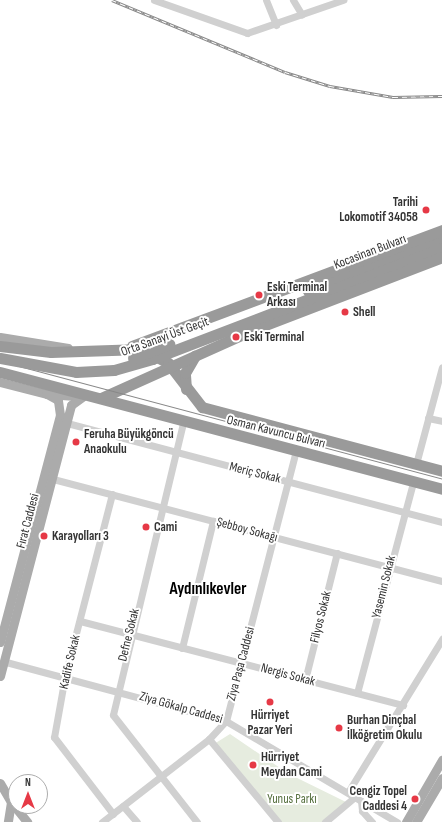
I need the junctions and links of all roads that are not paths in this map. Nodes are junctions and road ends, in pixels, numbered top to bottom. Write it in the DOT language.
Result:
graph roads {
  1 [pos="154,0"];
  2 [pos="266,0"];
  3 [pos="293,0"];
  4 [pos="342,0"];
  5 [pos="302,15"];
  6 [pos="276,25"];
  7 [pos="442,230"];
  8 [pos="442,239"];
  9 [pos="442,248"];
  10 [pos="382,252"];
  11 [pos="442,257"];
  12 [pos="407,271"];
  13 [pos="358,276"];
  14 [pos="309,294"];
  15 [pos="173,332"];
  16 [pos="0,337"];
  17 [pos="0,346"];
  18 [pos="126,348"];
  19 [pos="148,351"];
  20 [pos="0,352"];
  21 [pos="89,353"];
  22 [pos="197,354"];
  23 [pos="0,358"];
  24 [pos="184,360"];
  25 [pos="170,366"];
  26 [pos="442,367"];
  27 [pos="0,372"];
  28 [pos="145,379"];
  29 [pos="0,382"];
  30 [pos="186,390"];
  31 [pos="47,394"];
  32 [pos="82,397"];
  33 [pos="104,398"];
  34 [pos="428,418"];
  35 [pos="442,421"];
  36 [pos="183,422"];
  37 [pos="67,423"];
  38 [pos="296,451"];
  39 [pos="175,452"];
  40 [pos="416,464"];
  41 [pos="442,471"];
  42 [pos="53,479"];
  43 [pos="289,482"];
  44 [pos="412,482"];
  45 [pos="442,489"];
  46 [pos="112,494"];
  47 [pos="162,508"];
  48 [pos="404,512"];
  49 [pos="213,521"];
  50 [pos="442,522"];
  51 [pos="274,537"];
  52 [pos="337,553"];
  53 [pos="389,567"];
  54 [pos="442,581"];
  55 [pos="80,621"];
  56 [pos="129,634"];
  57 [pos="442,639"];
  58 [pos="0,642"];
  59 [pos="182,648"];
  60 [pos="3,661"];
  61 [pos="242,663"];
  62 [pos="0,676"];
  63 [pos="65,676"];
  64 [pos="305,680"];
  65 [pos="116,690"];
  66 [pos="357,693"];
  67 [pos="403,705"];
  68 [pos="226,721"];
  69 [pos="208,739"];
  70 [pos="442,760"];
  71 [pos="159,777"];
  72 [pos="0,779"];
  73 [pos="440,784"];
  74 [pos="3,786"];
  75 [pos="348,792"];
  76 [pos="8,796"];
  77 [pos="355,797"];
  78 [pos="361,801"];
  79 [pos="123,806"];
  80 [pos="113,814"];
  81 [pos="104,821"];
  82 [pos="137,822"];
  83 [pos="198,822"];
  84 [pos="278,822"];
  85 [pos="325,822"];
  86 [pos="372,822"];
  87 [pos="397,822"];
  88 [pos="406,822"];
  89 [pos="416,822"];
  1 -- 6 [label="street"];
  2 -- 6 [label="street"];
  3 -- 5 [label="street"];
  4 -- 5 [label="street"];
  5 -- 6 [label="street"];
  7 -- 10 [label="highway"];
  8 -- 13 [label="highway, Kocasinan Bulvarı"];
  9 -- 13 [label="highway, Kocasinan Bulvarı"];
  10 -- 13 [label="highway"];
  10 -- 15 [label="highway"];
  11 -- 12 [label="highway"];
  12 -- 13 [label="highway"];
  12 -- 22 [label="highway"];
  13 -- 14 [label="highway, Kocasinan Bulvarı"];
  14 -- 20 [label="highway, Orta Sanayi Üst Geçit, bridge"];
  14 -- 23 [label="highway, Orta Sanayi Üst Geçit, bridge"];
  15 -- 18 [label="highway"];
  15 -- 24 [label="highway"];
  16 -- 21 [label="main road"];
  17 -- 21 [label="highway"];
  18 -- 19 [label="highway"];
  18 -- 21 [label="highway"];
  19 -- 25 [label="highway"];
  19 -- 28 [label="highway"];
  22 -- 24 [label="highway"];
  22 -- 30 [label="highway"];
  24 -- 25 [label="highway"];
  25 -- 28 [label="highway"];
  25 -- 30 [label="highway"];
  26 -- 34 [label="street"];
  27 -- 33 [label="highway"];
  28 -- 33 [label="highway"];
  29 -- 31 [label="main road"];
  30 -- 40 [label="highway, Osman Kavuncu Bulvarı"];
  31 -- 32 [label="main road"];
  31 -- 58 [label="main road, Fırat Caddesi"];
  32 -- 33 [label="highway"];
  32 -- 37 [label="main road, Fırat Caddesi"];
  33 -- 36 [label="highway, Osman Kavuncu Bulvarı"];
  34 -- 35 [label="street"];
  34 -- 40 [label="street"];
  36 -- 38 [label="highway, Osman Kavuncu Bulvarı"];
  36 -- 39 [label="street, Defne Sokak"];
  37 -- 39 [label="street, Meriç Sokak"];
  37 -- 42 [label="main road, Fırat Caddesi"];
  38 -- 43 [label="street, Ziya Paşa Caddesi"];
  38 -- 44 [label="highway, Osman Kavuncu Bulvarı"];
  39 -- 43 [label="street, Meriç Sokak"];
  39 -- 47 [label="street, Defne Sokak"];
  40 -- 41 [label="highway, Osman Kavuncu Bulvarı"];
  42 -- 46 [label="street, Şebboy Sokağı"];
  42 -- 60 [label="main road, Fırat Caddesi"];
  43 -- 48 [label="street, Meriç Sokak"];
  43 -- 51 [label="street, Ziya Paşa Caddesi"];
  44 -- 45 [label="highway, Osman Kavuncu Bulvarı"];
  44 -- 48 [label="street, Yasemin Sokak"];
  46 -- 47 [label="street, Şebboy Sokağı"];
  46 -- 55 [label="street, Kadife Sokak"];
  47 -- 49 [label="street, Şebboy Sokağı"];
  47 -- 56 [label="street, Defne Sokak"];
  48 -- 50 [label="street, Meriç Sokak"];
  48 -- 53 [label="street, Yasemin Sokak"];
  49 -- 51 [label="street, Şebboy Sokağı"];
  49 -- 59 [label="street"];
  51 -- 52 [label="street, Şebboy Sokağı"];
  51 -- 61 [label="street, Ziya Paşa Caddesi"];
  52 -- 53 [label="street, Şebboy Sokağı"];
  52 -- 64 [label="street, Filyos Sokak"];
  53 -- 54 [label="street, Şebboy Sokağı"];
  53 -- 66 [label="street, Yasemin Sokak"];
  55 -- 56 [label="street, Nergis Sokak"];
  55 -- 63 [label="street, Kadife Sokak"];
  56 -- 59 [label="street, Nergis Sokak"];
  56 -- 65 [label="street, Defne Sokak"];
  57 -- 67 [label="street"];
  59 -- 61 [label="street, Nergis Sokak"];
  60 -- 62 [label="main road, Fırat Caddesi"];
  60 -- 63 [label="street, Ziya Gökalp Caddesi"];
  61 -- 64 [label="street, Nergis Sokak"];
  61 -- 68 [label="street, Ziya Paşa Caddesi"];
  63 -- 65 [label="street, Ziya Gökalp Caddesi"];
  63 -- 80 [label="street, Kadife Sokak"];
  64 -- 66 [label="street, Nergis Sokak"];
  65 -- 68 [label="street, Ziya Gökalp Caddesi"];
  65 -- 71 [label="street, Defne Sokak"];
  66 -- 67 [label="street, Nergis Sokak"];
  67 -- 75 [label="street"];
  68 -- 69 [label="street, Ziya Paşa Caddesi"];
  68 -- 75 [label="street, Ziya Gökalp Caddesi"];
  69 -- 71 [label="street, Ziya Paşa Caddesi"];
  69 -- 84 [label="street"];
  70 -- 88 [label="main road"];
  71 -- 79 [label="street, Ziya Paşa Caddesi"];
  71 -- 83 [label="street, Defne Sokak"];
  72 -- 74 [label="main road"];
  73 -- 89 [label="main road"];
  74 -- 76 [label="main road"];
  75 -- 77 [label="street, Ziya Gökalp Caddesi"];
  77 -- 78 [label="street, Ziya Gökalp Caddesi"];
  77 -- 85 [label="street"];
  78 -- 86 [label="street"];
  78 -- 87 [label="street, Ziya Gökalp Caddesi"];
  79 -- 80 [label="street, Ziya Paşa Caddesi"];
  79 -- 82 [label="street"];
  80 -- 81 [label="street, Ziya Paşa Caddesi"];
}
